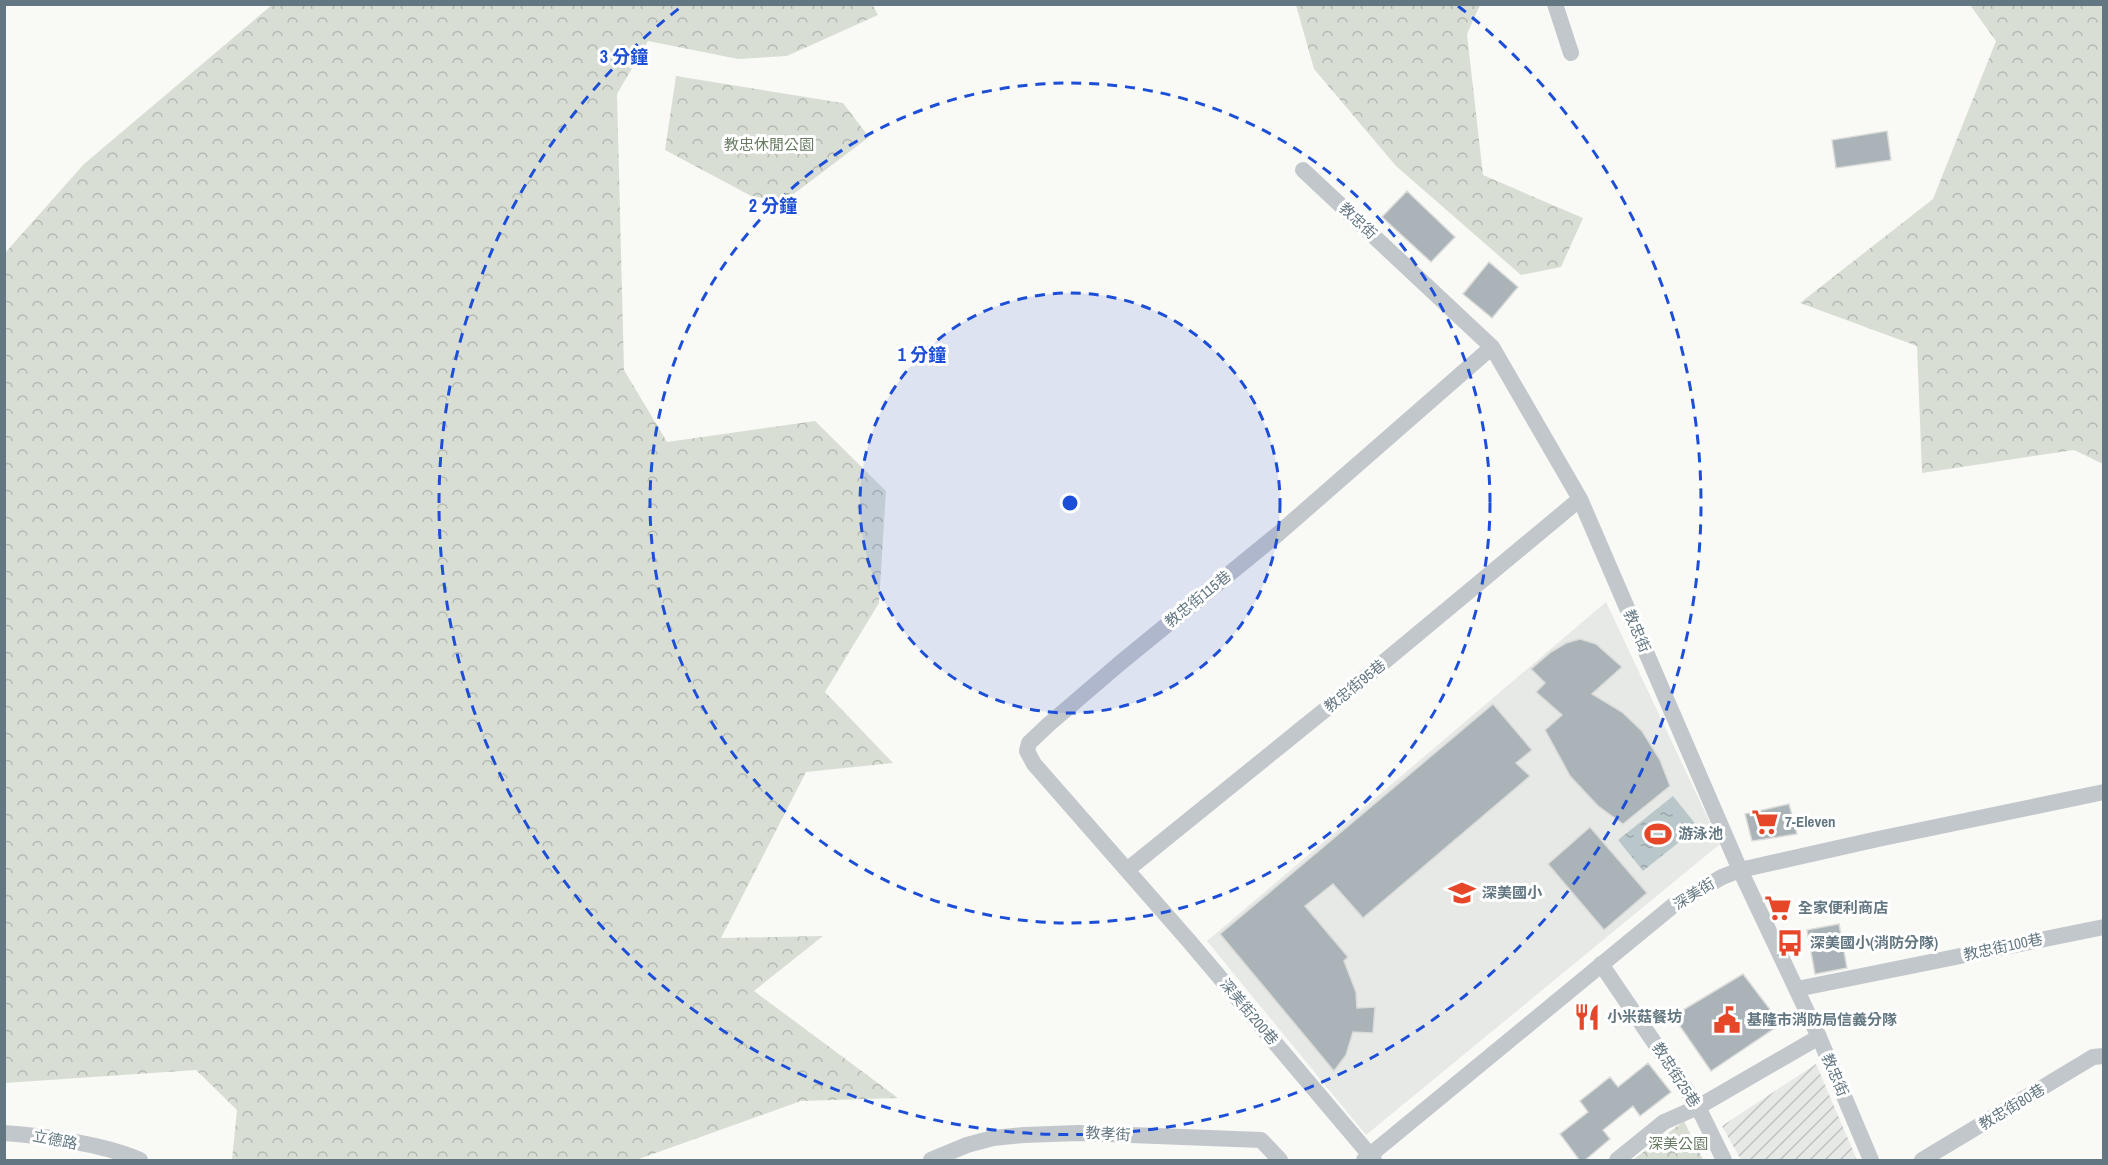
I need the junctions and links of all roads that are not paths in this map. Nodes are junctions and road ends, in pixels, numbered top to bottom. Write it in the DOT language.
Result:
graph roads {
  1 [pos="1555,4"];
  2 [pos="1571,53"];
  3 [pos="1303,170"];
  4 [pos="1492,347"];
  5 [pos="1580,499"];
  6 [pos="2103,792"];
  7 [pos="1127,870"];
  8 [pos="1740,870"];
  9 [pos="2103,927"];
  10 [pos="1601,964"];
  11 [pos="1797,989"];
  12 [pos="1819,1037"];
  13 [pos="2103,1056"];
  14 [pos="1698,1107"];
  15 [pos="4,1132"];
  16 [pos="1369,1159"];
  17 [pos="140,1161"];
  18 [pos="931,1161"];
  19 [pos="1280,1161"];
  20 [pos="1617,1161"];
  21 [pos="1724,1161"];
  22 [pos="1871,1161"];
  23 [pos="1922,1161"];
  1 -- 2 [label="street"];
  3 -- 4 [label="street, 教忠街"];
  4 -- 5 [label="street, 教忠街"];
  4 -- 7 [label="street, 教忠街115巷"];
  5 -- 7 [label="street, 教忠街95巷"];
  5 -- 8 [label="street, 教忠街"];
  6 -- 8 [label="street, 深美街"];
  7 -- 16 [label="street, 深美街200巷"];
  8 -- 10 [label="street, 深美街"];
  8 -- 11 [label="street, 教忠街"];
  9 -- 11 [label="street, 教忠街100巷"];
  10 -- 14 [label="street, 教忠街25巷"];
  10 -- 16 [label="street, 深美街"];
  11 -- 12 [label="street, 教忠街"];
  12 -- 14 [label="street"];
  12 -- 22 [label="street, 教忠街"];
  13 -- 23 [label="street, 教忠街80巷"];
  14 -- 20 [label="street"];
  14 -- 21 [label="street, 教忠街25巷"];
  15 -- 17 [label="street, 立德路"];
  18 -- 19 [label="street, 教孝街"];
}
